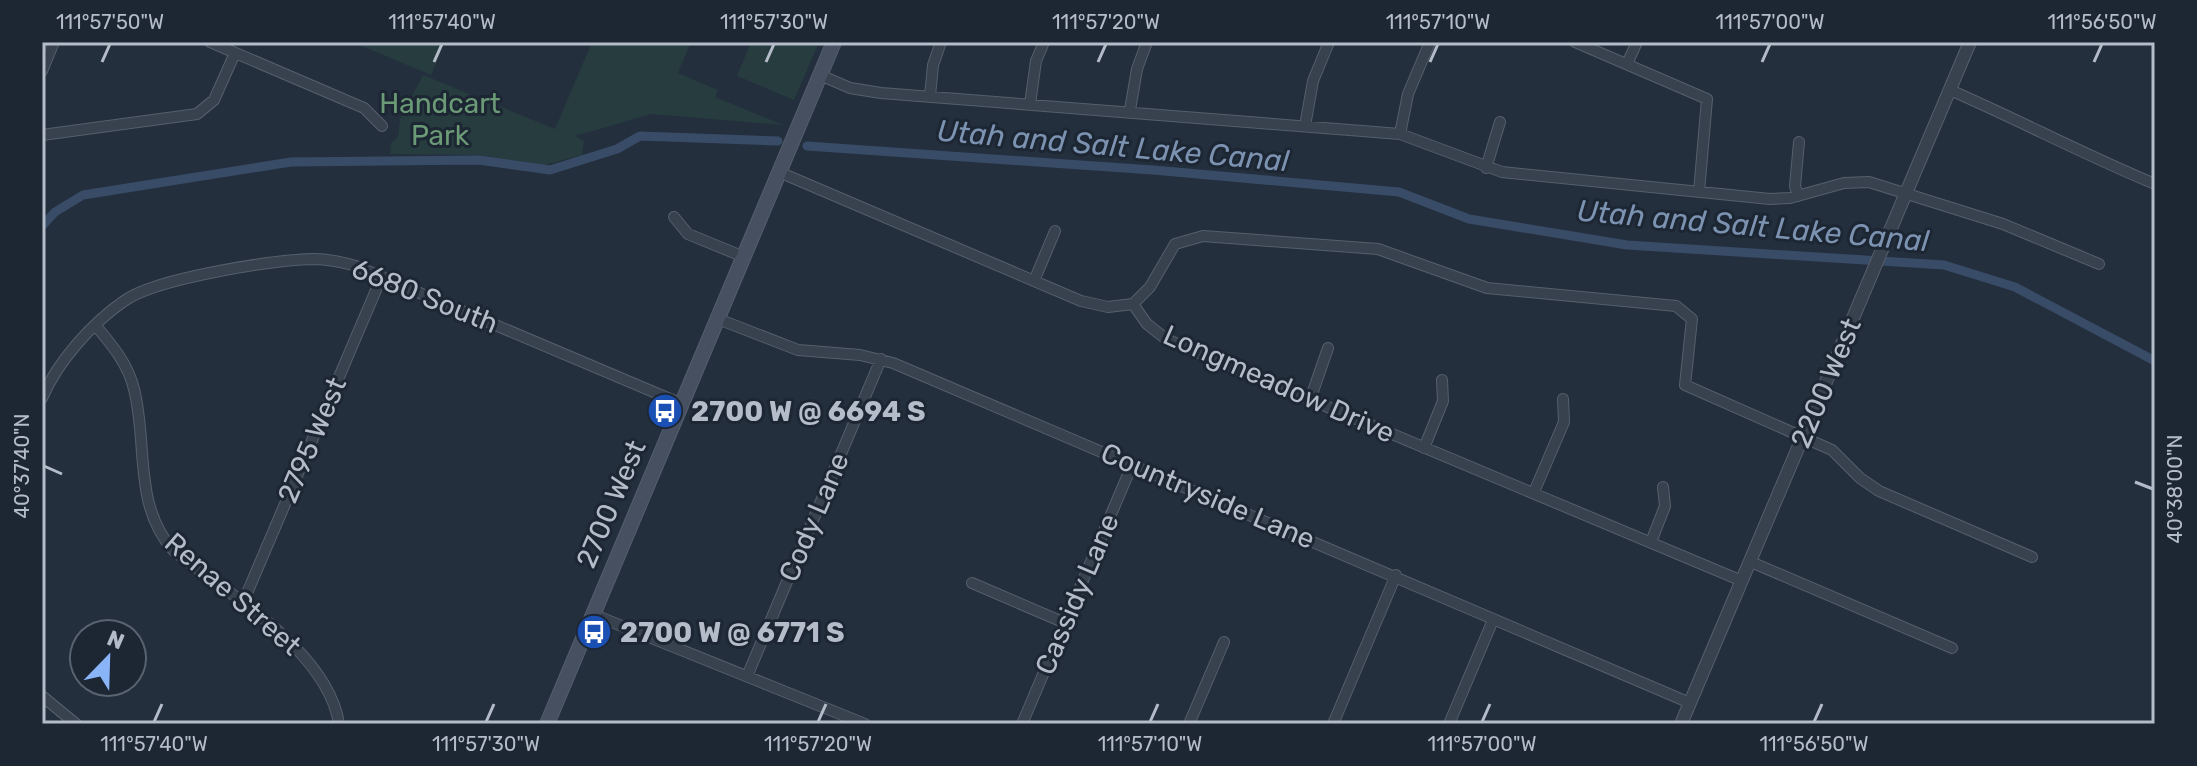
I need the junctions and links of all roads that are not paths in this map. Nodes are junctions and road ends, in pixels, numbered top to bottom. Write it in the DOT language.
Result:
graph roads {
  1 [pos="54,42"];
  2 [pos="210,42"];
  3 [pos="834,42"];
  4 [pos="941,42"];
  5 [pos="1044,42"];
  6 [pos="1147,42"];
  7 [pos="1328,42"];
  8 [pos="1430,42"];
  9 [pos="1575,42"];
  10 [pos="1637,42"];
  11 [pos="1970,42"];
  12 [pos="235,53"];
  13 [pos="1627,64"];
  14 [pos="42,71"];
  15 [pos="820,75"];
  16 [pos="1950,90"];
  17 [pos="930,96"];
  18 [pos="1030,104"];
  19 [pos="1130,110"];
  20 [pos="1500,122"];
  21 [pos="382,126"];
  22 [pos="1305,126"];
  23 [pos="1400,134"];
  24 [pos="42,135"];
  25 [pos="1799,142"];
  26 [pos="1486,168"];
  27 [pos="779,172"];
  28 [pos="2155,184"];
  29 [pos="1699,192"];
  30 [pos="1906,195"];
  31 [pos="1798,196"];
  32 [pos="674,217"];
  33 [pos="1055,231"];
  34 [pos="744,257"];
  35 [pos="2099,264"];
  36 [pos="382,276"];
  37 [pos="1034,281"];
  38 [pos="1133,304"];
  39 [pos="718,319"];
  40 [pos="96,326"];
  41 [pos="1328,348"];
  42 [pos="881,359"];
  43 [pos="1442,380"];
  44 [pos="42,398"];
  45 [pos="1563,399"];
  46 [pos="1310,400"];
  47 [pos="682,404"];
  48 [pos="1803,437"];
  49 [pos="1424,448"];
  50 [pos="1132,465"];
  51 [pos="1663,487"];
  52 [pos="1534,492"];
  53 [pos="1651,542"];
  54 [pos="2032,557"];
  55 [pos="1751,562"];
  56 [pos="1396,575"];
  57 [pos="1742,581"];
  58 [pos="972,583"];
  59 [pos="242,605"];
  60 [pos="592,614"];
  61 [pos="1493,620"];
  62 [pos="1065,623"];
  63 [pos="1224,642"];
  64 [pos="1952,648"];
  65 [pos="748,674"];
  66 [pos="42,696"];
  67 [pos="1690,703"];
  68 [pos="76,724"];
  69 [pos="339,724"];
  70 [pos="547,724"];
  71 [pos="865,724"];
  72 [pos="1022,724"];
  73 [pos="1189,724"];
  74 [pos="1333,724"];
  75 [pos="1449,724"];
  76 [pos="1681,724"];
  1 -- 14 [label="street"];
  2 -- 12 [label="street"];
  3 -- 15 [label="main road, 2700 West"];
  4 -- 17 [label="street"];
  5 -- 18 [label="street"];
  6 -- 19 [label="street"];
  7 -- 22 [label="street"];
  8 -- 23 [label="street"];
  9 -- 13 [label="street"];
  10 -- 13 [label="street"];
  11 -- 16 [label="street, 2200 West"];
  12 -- 21 [label="street"];
  12 -- 24 [label="street"];
  13 -- 29 [label="street"];
  15 -- 17 [label="street"];
  15 -- 27 [label="main road, 2700 West"];
  16 -- 28 [label="street"];
  16 -- 30 [label="street, 2200 West"];
  17 -- 18 [label="street"];
  18 -- 19 [label="street"];
  19 -- 22 [label="street"];
  20 -- 26 [label="street"];
  22 -- 23 [label="street"];
  23 -- 26 [label="street"];
  25 -- 31 [label="street"];
  26 -- 29 [label="street"];
  27 -- 34 [label="main road, 2700 West"];
  27 -- 37 [label="street, Longmeadow Drive"];
  29 -- 31 [label="street"];
  30 -- 31 [label="street"];
  30 -- 35 [label="street"];
  30 -- 48 [label="street, 2200 West"];
  32 -- 34 [label="street"];
  33 -- 37 [label="street"];
  34 -- 39 [label="main road, 2700 West"];
  36 -- 40 [label="street, 6680 South"];
  36 -- 47 [label="street, 6680 South"];
  36 -- 59 [label="street, 2795 West"];
  37 -- 38 [label="street, Longmeadow Drive"];
  38 -- 46 [label="street, Longmeadow Drive"];
  38 -- 48 [label="street"];
  39 -- 42 [label="street, Countryside Lane"];
  39 -- 47 [label="main road, 2700 West"];
  40 -- 44 [label="street, 6680 South"];
  40 -- 59 [label="street, Renae Street"];
  41 -- 46 [label="street"];
  42 -- 50 [label="street, Countryside Lane"];
  42 -- 65 [label="street, Cody Lane"];
  43 -- 49 [label="street"];
  45 -- 52 [label="street"];
  46 -- 49 [label="street, Longmeadow Drive"];
  47 -- 60 [label="main road, 2700 West"];
  48 -- 54 [label="street"];
  48 -- 55 [label="street, 2200 West"];
  49 -- 52 [label="street, Longmeadow Drive"];
  50 -- 56 [label="street, Countryside Lane"];
  50 -- 62 [label="street, Cassidy Lane"];
  51 -- 53 [label="street"];
  52 -- 53 [label="street, Longmeadow Drive"];
  53 -- 57 [label="street, Longmeadow Drive"];
  55 -- 57 [label="street, 2200 West"];
  55 -- 64 [label="street"];
  56 -- 61 [label="street, Countryside Lane"];
  56 -- 74 [label="street"];
  57 -- 67 [label="street, 2200 West"];
  58 -- 62 [label="street"];
  59 -- 69 [label="street, Renae Street"];
  60 -- 65 [label="street"];
  60 -- 70 [label="main road, 2700 West"];
  61 -- 67 [label="street, Countryside Lane"];
  61 -- 75 [label="street"];
  62 -- 72 [label="street, Cassidy Lane"];
  63 -- 73 [label="street"];
  65 -- 71 [label="street"];
  66 -- 68 [label="street"];
  67 -- 76 [label="street, 2200 West"];
}
